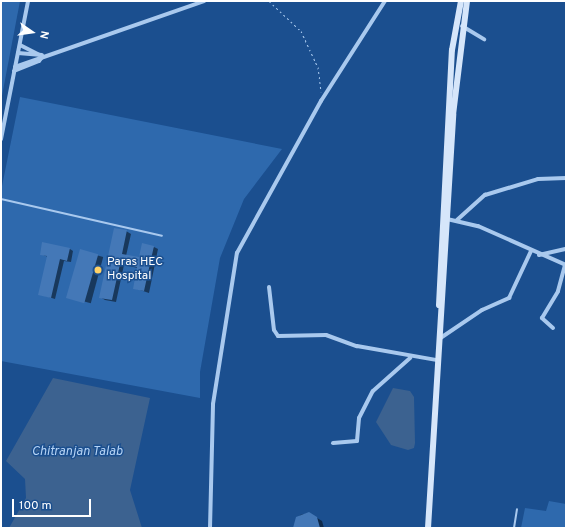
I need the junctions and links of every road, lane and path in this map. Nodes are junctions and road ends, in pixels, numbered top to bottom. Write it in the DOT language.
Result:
graph roads {
  1 [pos="28,1"];
  2 [pos="204,1"];
  3 [pos="269,1"];
  4 [pos="385,1"];
  5 [pos="461,1"];
  6 [pos="467,1"];
  7 [pos="462,26"];
  8 [pos="484,39"];
  9 [pos="20,45"];
  10 [pos="18,53"];
  11 [pos="42,55"];
  12 [pos="15,69"];
  13 [pos="321,101"];
  14 [pos="1,139"];
  15 [pos="566,178"];
  16 [pos="1,199"];
  17 [pos="447,219"];
  18 [pos="457,220"];
  19 [pos="162,236"];
  20 [pos="566,249"];
  21 [pos="531,251"];
  22 [pos="539,255"];
  23 [pos="565,265"];
  24 [pos="269,287"];
  25 [pos="439,305"];
  26 [pos="553,328"];
  27 [pos="438,339"];
  28 [pos="410,358"];
  29 [pos="436,360"];
  30 [pos="333,443"];
  31 [pos="517,509"];
  32 [pos="210,528"];
  33 [pos="428,528"];
  34 [pos="514,528"];
  1 -- 9 [label="street"];
  2 -- 11 [label="street"];
  3 -- 13 [label="path"];
  4 -- 13 [label="street"];
  5 -- 25 [label="main road"];
  6 -- 7 [label="main road"];
  7 -- 8 [label="street"];
  7 -- 17 [label="main road"];
  9 -- 10 [label="street"];
  9 -- 11 [label="street"];
  10 -- 11 [label="street"];
  10 -- 12 [label="street"];
  11 -- 12 [label="street"];
  12 -- 14 [label="street"];
  13 -- 32 [label="street"];
  15 -- 18 [label="street"];
  16 -- 19 [label="lane"];
  17 -- 18 [label="street"];
  17 -- 25 [label="main road"];
  18 -- 21 [label="street"];
  20 -- 22 [label="street"];
  21 -- 22 [label="street"];
  21 -- 27 [label="street"];
  22 -- 23 [label="street"];
  23 -- 26 [label="street"];
  24 -- 28 [label="street"];
  25 -- 27 [label="main road"];
  27 -- 29 [label="main road"];
  28 -- 29 [label="street"];
  28 -- 30 [label="street"];
  29 -- 33 [label="main road"];
  31 -- 34 [label="lane"];
}
